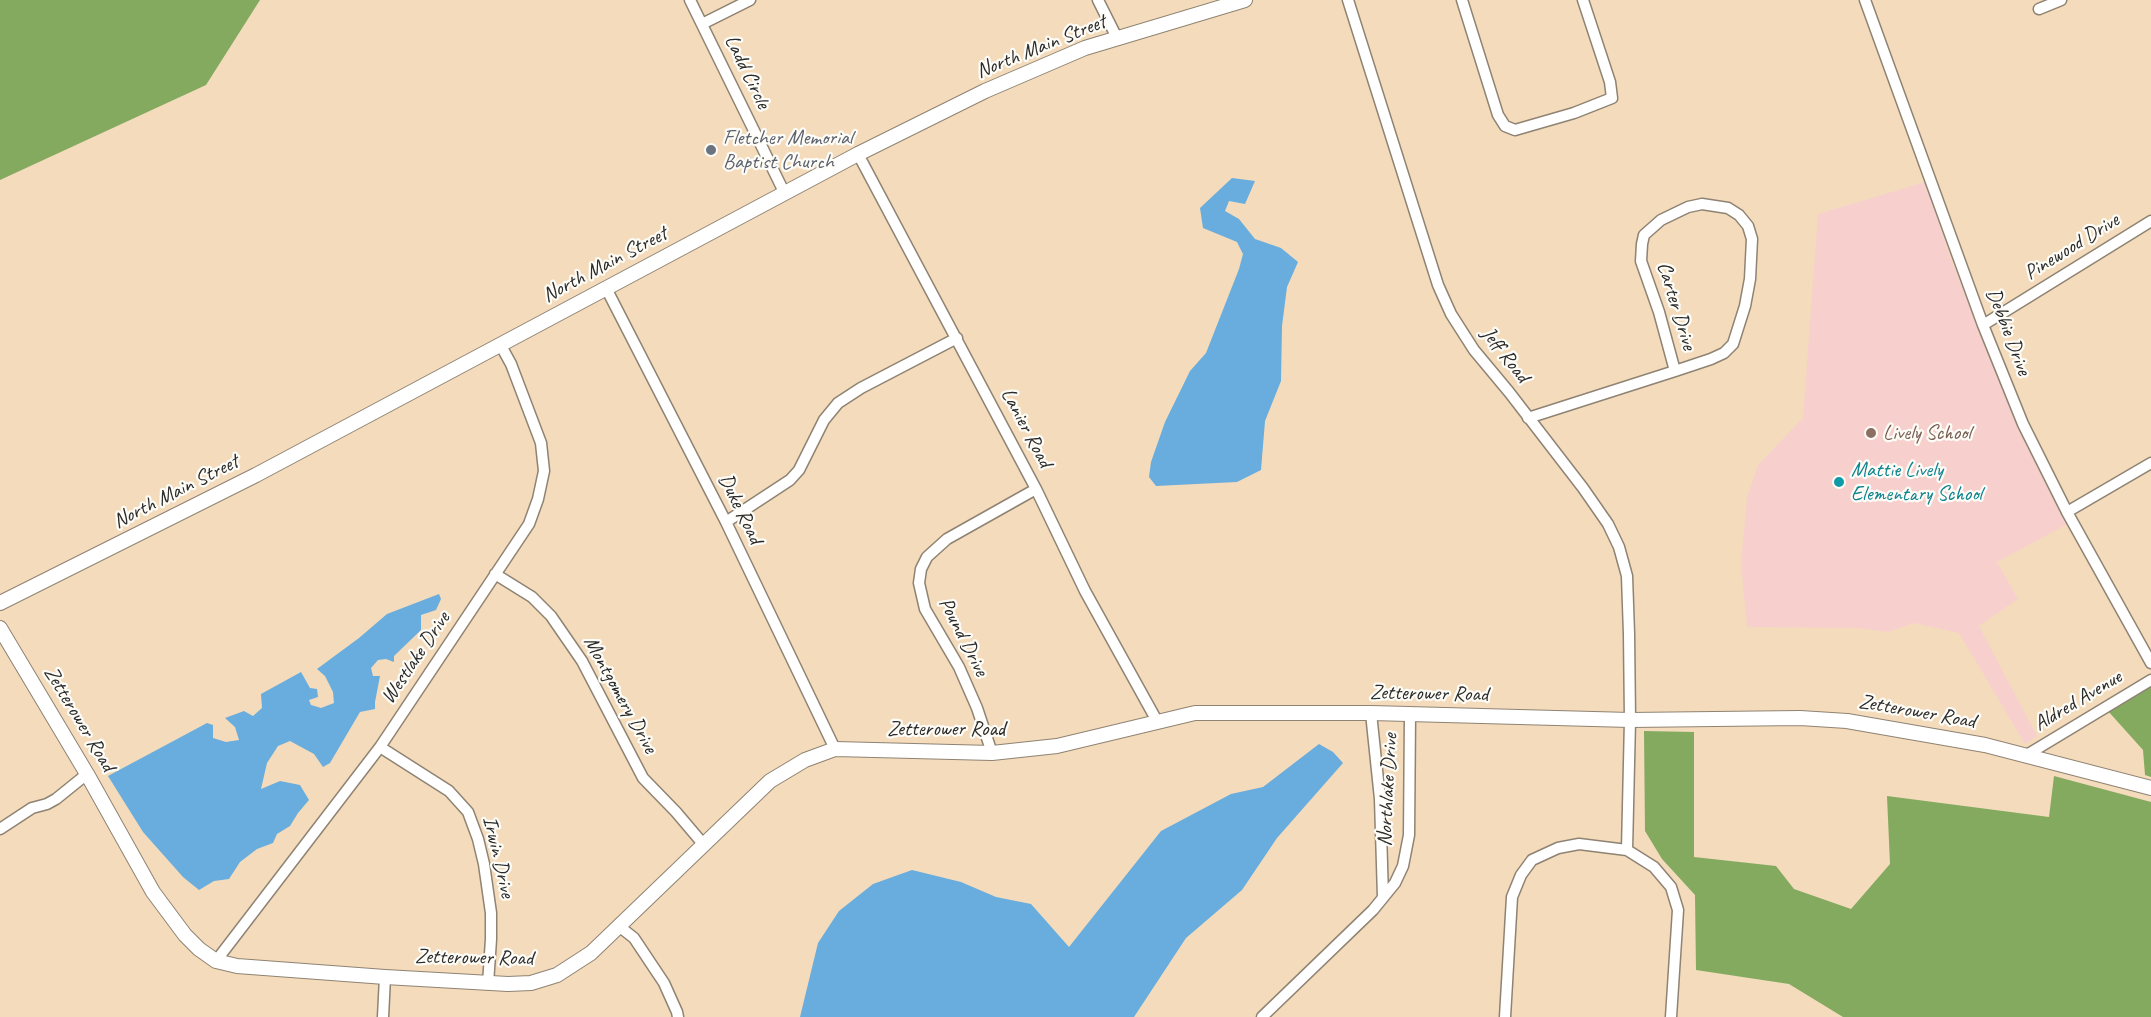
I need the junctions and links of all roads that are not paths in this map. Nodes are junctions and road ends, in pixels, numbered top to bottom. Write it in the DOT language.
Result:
graph roads {
  1 [pos="690,0"];
  2 [pos="750,0"];
  3 [pos="1098,0"];
  4 [pos="1245,0"];
  5 [pos="1348,0"];
  6 [pos="1462,0"];
  7 [pos="1583,0"];
  8 [pos="1865,0"];
  9 [pos="2061,0"];
  10 [pos="2039,9"];
  11 [pos="702,24"];
  12 [pos="1117,38"];
  13 [pos="858,154"];
  14 [pos="785,194"];
  15 [pos="2151,222"];
  16 [pos="606,288"];
  17 [pos="1983,325"];
  18 [pos="957,338"];
  19 [pos="500,344"];
  20 [pos="1675,371"];
  21 [pos="1528,418"];
  22 [pos="2151,463"];
  23 [pos="1036,489"];
  24 [pos="2067,512"];
  25 [pos="726,522"];
  26 [pos="495,574"];
  27 [pos="0,603"];
  28 [pos="0,628"];
  29 [pos="2151,663"];
  30 [pos="2151,680"];
  31 [pos="1371,713"];
  32 [pos="1410,715"];
  33 [pos="1630,720"];
  34 [pos="1157,721"];
  35 [pos="380,747"];
  36 [pos="835,749"];
  37 [pos="992,753"];
  38 [pos="2025,756"];
  39 [pos="87,774"];
  40 [pos="2151,788"];
  41 [pos="0,829"];
  42 [pos="704,845"];
  43 [pos="1627,850"];
  44 [pos="1383,897"];
  45 [pos="620,927"];
  46 [pos="216,961"];
  47 [pos="385,977"];
  48 [pos="488,984"];
  49 [pos="1272,1008"];
  50 [pos="383,1017"];
  51 [pos="678,1017"];
  52 [pos="1262,1017"];
  53 [pos="1280,1017"];
  54 [pos="1505,1017"];
  55 [pos="1671,1017"];
  1 -- 11 [label="street, Ladd Circle"];
  2 -- 11 [label="street"];
  3 -- 12 [label="street"];
  4 -- 12 [label="street, North Main Street"];
  5 -- 21 [label="street, Jeff Road"];
  6 -- 7 [label="street"];
  8 -- 17 [label="street, Debbie Drive"];
  9 -- 10 [label="street"];
  11 -- 14 [label="street, Ladd Circle"];
  12 -- 13 [label="street, North Main Street"];
  13 -- 14 [label="street, North Main Street"];
  13 -- 18 [label="street, Lanier Road"];
  14 -- 16 [label="street, North Main Street"];
  15 -- 17 [label="street, Pinewood Drive"];
  16 -- 19 [label="street, North Main Street"];
  16 -- 25 [label="street, Duke Road"];
  17 -- 24 [label="street, Debbie Drive"];
  18 -- 23 [label="street, Lanier Road"];
  18 -- 25 [label="street"];
  19 -- 26 [label="street, Westlake Drive"];
  19 -- 27 [label="street, North Main Street"];
  20 -- 20 [label="street, Carter Drive"];
  20 -- 21 [label="street, Carter Drive"];
  21 -- 33 [label="street, Jeff Road"];
  22 -- 24 [label="street"];
  23 -- 34 [label="street, Lanier Road"];
  23 -- 37 [label="street, Pound Drive"];
  24 -- 29 [label="street, Debbie Drive"];
  25 -- 36 [label="street, Duke Road"];
  26 -- 35 [label="street, Westlake Drive"];
  26 -- 42 [label="street, Montgomery Drive"];
  28 -- 39 [label="street, Zetterower Road"];
  30 -- 38 [label="street, Aldred Avenue"];
  31 -- 32 [label="street, Zetterower Road"];
  31 -- 34 [label="street, Zetterower Road"];
  31 -- 44 [label="street, Northlake Drive"];
  32 -- 33 [label="street, Zetterower Road"];
  32 -- 44 [label="street, Northlake Drive"];
  33 -- 38 [label="street, Zetterower Road"];
  33 -- 43 [label="street, Jeff Road"];
  34 -- 37 [label="street, Zetterower Road"];
  35 -- 46 [label="street, Westlake Drive"];
  35 -- 48 [label="street, Irwin Drive"];
  36 -- 37 [label="street, Zetterower Road"];
  36 -- 42 [label="street, Zetterower Road"];
  38 -- 40 [label="street, Zetterower Road"];
  39 -- 41 [label="street"];
  39 -- 46 [label="street, Zetterower Road"];
  42 -- 45 [label="street, Zetterower Road"];
  43 -- 54 [label="street"];
  43 -- 55 [label="street"];
  44 -- 49 [label="street, Northlake Drive"];
  45 -- 48 [label="street, Zetterower Road"];
  45 -- 51 [label="street"];
  46 -- 47 [label="street, Zetterower Road"];
  47 -- 48 [label="street, Zetterower Road"];
  47 -- 50 [label="street"];
  49 -- 52 [label="street, Northlake Drive"];
  49 -- 53 [label="street"];
}
